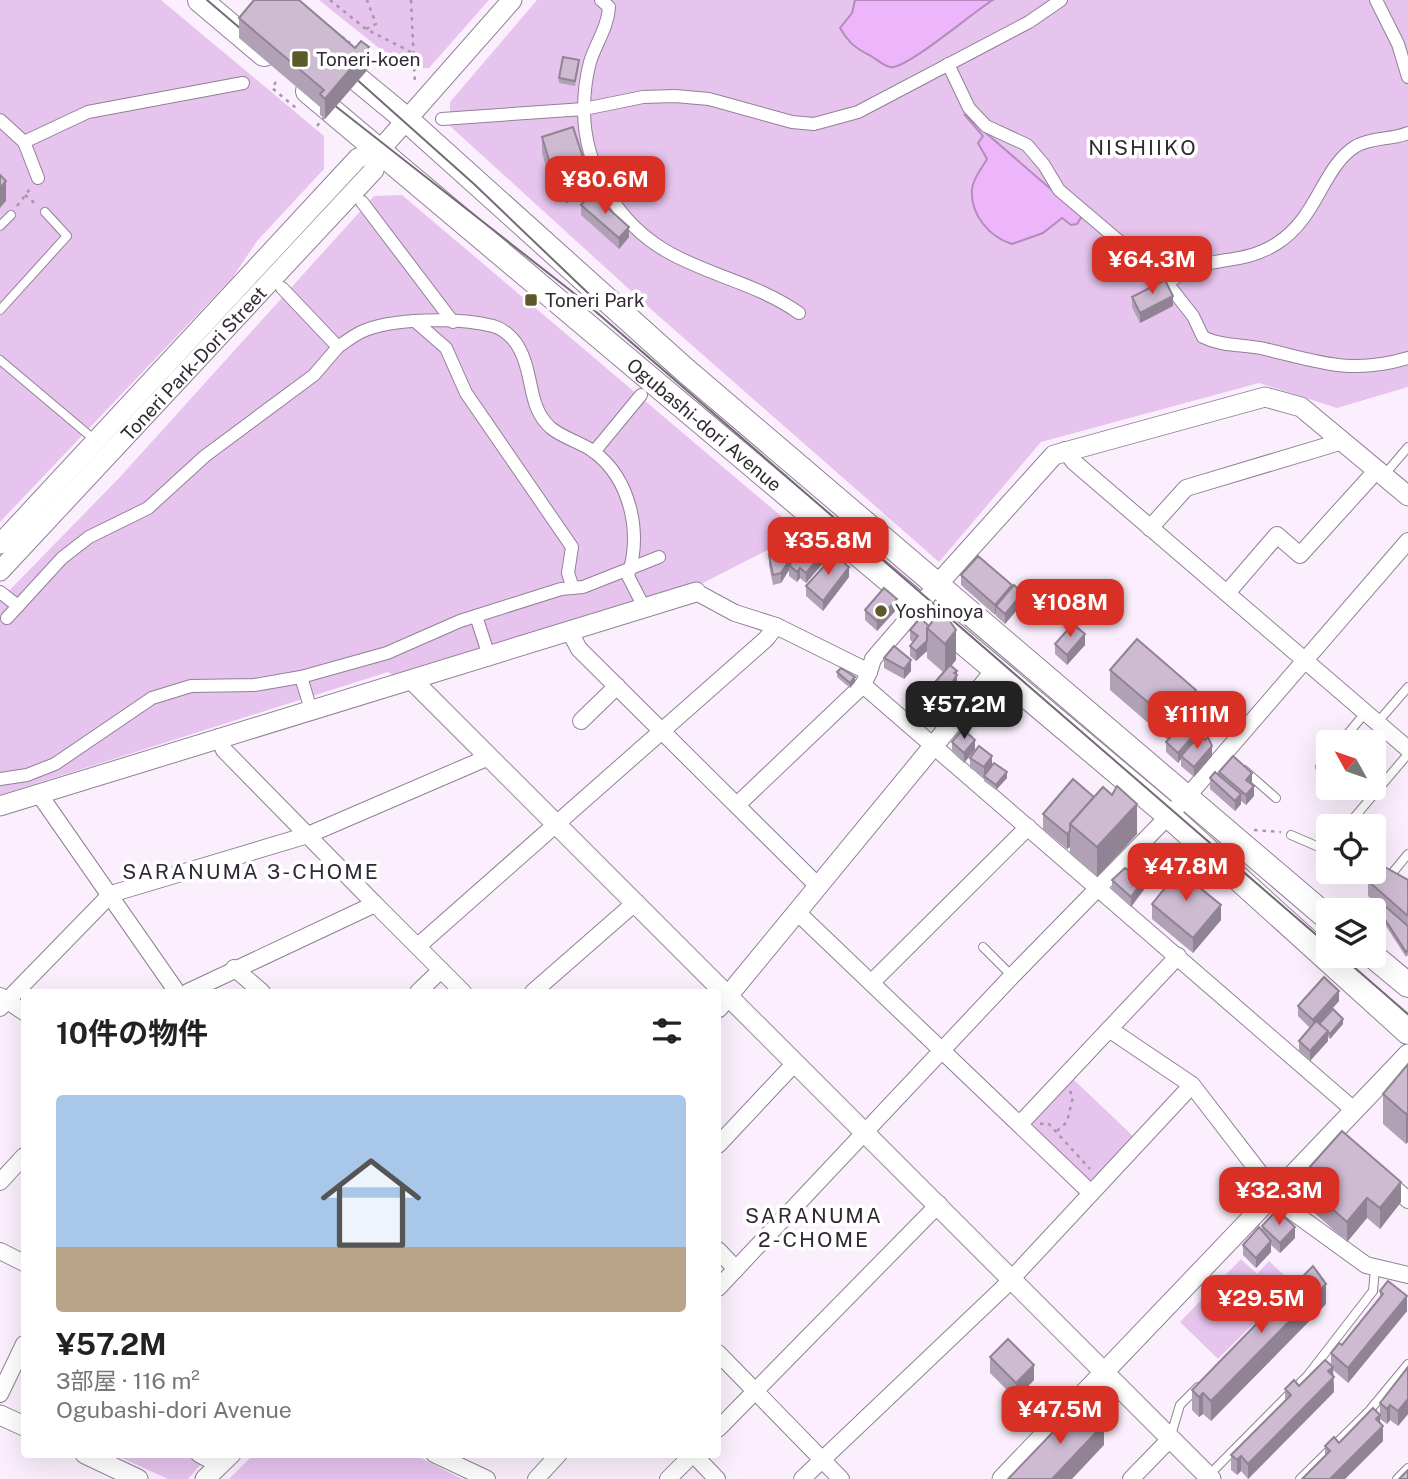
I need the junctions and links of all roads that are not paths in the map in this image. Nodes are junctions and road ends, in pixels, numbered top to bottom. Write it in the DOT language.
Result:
graph roads {
  1 [pos="200,0"];
  2 [pos="512,0"];
  3 [pos="1061,0"];
  4 [pos="1377,0"];
  5 [pos="608,2"];
  6 [pos="319,35"];
  7 [pos="948,64"];
  8 [pos="1408,76"];
  9 [pos="243,83"];
  10 [pos="584,109"];
  11 [pos="442,119"];
  12 [pos="0,120"];
  13 [pos="407,120"];
  14 [pos="1408,133"];
  15 [pos="23,142"];
  16 [pos="379,151"];
  17 [pos="38,178"];
  18 [pos="362,202"];
  19 [pos="45,212"];
  20 [pos="10,215"];
  21 [pos="0,226"];
  22 [pos="1167,284"];
  23 [pos="282,288"];
  24 [pos="0,310"];
  25 [pos="799,313"];
  26 [pos="414,321"];
  27 [pos="453,322"];
  28 [pos="338,347"];
  29 [pos="1408,358"];
  30 [pos="0,359"];
  31 [pos="641,395"];
  32 [pos="96,441"];
  33 [pos="1343,441"];
  34 [pos="1408,447"];
  35 [pos="1065,450"];
  36 [pos="594,452"];
  37 [pos="1379,473"];
  38 [pos="1408,496"];
  39 [pos="1150,528"];
  40 [pos="1408,541"];
  41 [pos="0,544"];
  42 [pos="659,557"];
  43 [pos="631,567"];
  44 [pos="0,571"];
  45 [pos="937,585"];
  46 [pos="573,588"];
  47 [pos="0,592"];
  48 [pos="696,592"];
  49 [pos="1227,593"];
  50 [pos="919,605"];
  51 [pos="18,606"];
  52 [pos="645,609"];
  53 [pos="476,616"];
  54 [pos="7,618"];
  55 [pos="776,625"];
  56 [pos="570,632"];
  57 [pos="489,656"];
  58 [pos="1306,660"];
  59 [pos="995,671"];
  60 [pos="301,677"];
  61 [pos="866,678"];
  62 [pos="412,680"];
  63 [pos="617,686"];
  64 [pos="1408,687"];
  65 [pos="308,700"];
  66 [pos="1371,718"];
  67 [pos="581,721"];
  68 [pos="1356,730"];
  69 [pos="662,731"];
  70 [pos="219,737"];
  71 [pos="933,746"];
  72 [pos="1408,752"];
  73 [pos="1225,754"];
  74 [pos="489,757"];
  75 [pos="0,779"];
  76 [pos="36,784"];
  77 [pos="1186,798"];
  78 [pos="1276,798"];
  79 [pos="737,805"];
  80 [pos="0,806"];
  81 [pos="1167,814"];
  82 [pos="1357,814"];
  83 [pos="558,824"];
  84 [pos="1028,827"];
  85 [pos="308,835"];
  86 [pos="1291,835"];
  87 [pos="1316,845"];
  88 [pos="1408,854"];
  89 [pos="1389,877"];
  90 [pos="819,887"];
  91 [pos="1098,888"];
  92 [pos="111,894"];
  93 [pos="636,902"];
  94 [pos="375,904"];
  95 [pos="1316,908"];
  96 [pos="798,913"];
  97 [pos="418,947"];
  98 [pos="983,947"];
  99 [pos="1178,956"];
  100 [pos="1386,967"];
  101 [pos="234,968"];
  102 [pos="441,970"];
  103 [pos="1012,976"];
  104 [pos="872,982"];
  105 [pos="1408,985"];
  106 [pos="175,989"];
  107 [pos="194,989"];
  108 [pos="258,989"];
  109 [pos="421,989"];
  110 [pos="460,989"];
  111 [pos="536,989"];
  112 [pos="712,989"];
  113 [pos="2,1001"];
  114 [pos="723,1001"];
  115 [pos="21,1010"];
  116 [pos="1109,1029"];
  117 [pos="1408,1032"];
  118 [pos="943,1051"];
  119 [pos="1408,1054"];
  120 [pos="794,1064"];
  121 [pos="1192,1085"];
  122 [pos="1355,1111"];
  123 [pos="1020,1124"];
  124 [pos="867,1132"];
  125 [pos="721,1142"];
  126 [pos="21,1159"];
  127 [pos="1377,1172"];
  128 [pos="0,1182"];
  129 [pos="1091,1193"];
  130 [pos="1275,1194"];
  131 [pos="1408,1200"];
  132 [pos="939,1204"];
  133 [pos="0,1251"];
  134 [pos="721,1253"];
  135 [pos="21,1262"];
  136 [pos="736,1269"];
  137 [pos="1375,1269"];
  138 [pos="1408,1275"];
  139 [pos="1013,1278"];
  140 [pos="721,1285"];
  141 [pos="21,1351"];
  142 [pos="721,1356"];
  143 [pos="1408,1364"];
  144 [pos="13,1368"];
  145 [pos="1105,1372"];
  146 [pos="1209,1377"];
  147 [pos="755,1391"];
  148 [pos="0,1394"];
  149 [pos="0,1415"];
  150 [pos="21,1425"];
  151 [pos="721,1426"];
  152 [pos="1171,1438"];
  153 [pos="93,1458"];
  154 [pos="442,1458"];
  155 [pos="555,1458"];
  156 [pos="689,1458"];
  157 [pos="697,1458"];
  158 [pos="225,1460"];
  159 [pos="822,1460"];
  160 [pos="1408,1468"];
  161 [pos="1210,1477"];
  162 [pos="138,1479"];
  163 [pos="205,1479"];
  164 [pos="487,1479"];
  165 [pos="536,1479"];
  166 [pos="668,1479"];
  167 [pos="717,1479"];
  168 [pos="802,1479"];
  169 [pos="841,1479"];
  170 [pos="1002,1479"];
  171 [pos="1131,1479"];
  172 [pos="1300,1479"];
  173 [pos="1397,1479"];
  1 -- 16 [label="main road, Ogubashi-dori Avenue"];
  2 -- 13 [label="street, Toneri Park-Dori Street"];
  3 -- 7 [label="street"];
  4 -- 8 [label="street"];
  5 -- 10 [label="street"];
  6 -- 13 [label="main road, Ogubashi-dori Avenue"];
  7 -- 10 [label="street"];
  7 -- 22 [label="street"];
  9 -- 15 [label="street"];
  10 -- 11 [label="street"];
  10 -- 25 [label="street"];
  12 -- 15 [label="street"];
  13 -- 16 [label="street, Toneri Park-Dori Street"];
  13 -- 45 [label="main road, Ogubashi-dori Avenue"];
  14 -- 22 [label="street"];
  15 -- 17 [label="street"];
  16 -- 32 [label="street, Toneri Park-Dori Street"];
  16 -- 44 [label="street, Toneri Park-Dori Street"];
  16 -- 50 [label="main road, Ogubashi-dori Avenue"];
  18 -- 27 [label="street"];
  19 -- 24 [label="lane"];
  20 -- 21 [label="lane"];
  22 -- 29 [label="street"];
  23 -- 28 [label="street"];
  26 -- 27 [label="street"];
  26 -- 28 [label="street"];
  26 -- 46 [label="street"];
  27 -- 36 [label="street"];
  28 -- 51 [label="street"];
  30 -- 32 [label="lane"];
  31 -- 36 [label="street"];
  32 -- 41 [label="street, Toneri Park-Dori Street"];
  33 -- 35 [label="street"];
  33 -- 37 [label="street"];
  33 -- 39 [label="street"];
  34 -- 37 [label="lane"];
  35 -- 39 [label="street"];
  35 -- 45 [label="street"];
  36 -- 43 [label="street"];
  37 -- 38 [label="street"];
  37 -- 49 [label="street"];
  39 -- 49 [label="street"];
  40 -- 58 [label="street"];
  42 -- 43 [label="street"];
  43 -- 46 [label="street"];
  43 -- 52 [label="street"];
  45 -- 50 [label="street"];
  45 -- 77 [label="main road, Ogubashi-dori Avenue"];
  46 -- 53 [label="street"];
  47 -- 51 [label="street"];
  48 -- 52 [label="street"];
  48 -- 55 [label="street"];
  49 -- 58 [label="street"];
  50 -- 59 [label="main road, Ogubashi-dori Avenue"];
  50 -- 61 [label="street"];
  51 -- 54 [label="street"];
  52 -- 56 [label="street"];
  53 -- 57 [label="street"];
  53 -- 60 [label="street"];
  55 -- 61 [label="street"];
  55 -- 69 [label="street"];
  56 -- 57 [label="street"];
  56 -- 63 [label="street"];
  57 -- 62 [label="street"];
  58 -- 66 [label="street"];
  58 -- 73 [label="street"];
  59 -- 71 [label="street"];
  59 -- 81 [label="main road, Ogubashi-dori Avenue"];
  60 -- 65 [label="street"];
  60 -- 76 [label="street"];
  61 -- 71 [label="street"];
  61 -- 79 [label="street"];
  62 -- 70 [label="street"];
  62 -- 74 [label="street"];
  63 -- 67 [label="street"];
  63 -- 69 [label="street"];
  64 -- 66 [label="lane"];
  66 -- 68 [label="lane"];
  66 -- 72 [label="street"];
  69 -- 79 [label="street"];
  69 -- 83 [label="street"];
  70 -- 76 [label="street"];
  70 -- 85 [label="street"];
  71 -- 84 [label="street"];
  71 -- 90 [label="street"];
  72 -- 82 [label="lane"];
  73 -- 77 [label="street"];
  73 -- 78 [label="lane"];
  74 -- 83 [label="street"];
  74 -- 85 [label="street"];
  75 -- 76 [label="street"];
  76 -- 80 [label="street"];
  76 -- 92 [label="street"];
  77 -- 81 [label="street"];
  77 -- 95 [label="main road, Ogubashi-dori Avenue"];
  79 -- 90 [label="street"];
  81 -- 91 [label="street"];
  81 -- 117 [label="main road, Ogubashi-dori Avenue"];
  83 -- 93 [label="street"];
  83 -- 97 [label="street"];
  84 -- 91 [label="street"];
  84 -- 104 [label="street"];
  85 -- 92 [label="street"];
  85 -- 94 [label="street"];
  86 -- 87 [label="lane"];
  88 -- 89 [label="lane"];
  90 -- 96 [label="street"];
  91 -- 99 [label="street"];
  91 -- 103 [label="street"];
  92 -- 106 [label="street"];
  92 -- 113 [label="street"];
  93 -- 111 [label="street"];
  93 -- 112 [label="street"];
  94 -- 97 [label="street"];
  94 -- 101 [label="street"];
  96 -- 104 [label="street"];
  96 -- 114 [label="street"];
  97 -- 102 [label="street"];
  98 -- 103 [label="lane"];
  99 -- 116 [label="street"];
  99 -- 122 [label="street"];
  100 -- 105 [label="main road"];
  101 -- 107 [label="street"];
  101 -- 108 [label="street"];
  102 -- 109 [label="street"];
  102 -- 110 [label="street"];
  103 -- 118 [label="street"];
  104 -- 118 [label="street"];
  113 -- 115 [label="street"];
  114 -- 120 [label="street"];
  116 -- 121 [label="street"];
  116 -- 123 [label="street"];
  118 -- 123 [label="street"];
  118 -- 124 [label="street"];
  119 -- 122 [label="street"];
  120 -- 124 [label="street"];
  120 -- 125 [label="street"];
  121 -- 129 [label="street"];
  121 -- 130 [label="street"];
  122 -- 130 [label="street"];
  123 -- 129 [label="street"];
  124 -- 132 [label="street"];
  124 -- 136 [label="street"];
  126 -- 128 [label="street"];
  127 -- 131 [label="street"];
  129 -- 139 [label="street"];
  130 -- 137 [label="street"];
  130 -- 145 [label="street"];
  132 -- 139 [label="street"];
  132 -- 147 [label="street"];
  133 -- 135 [label="street"];
  134 -- 136 [label="street"];
  136 -- 140 [label="street"];
  137 -- 138 [label="street"];
  137 -- 161 [label="lane"];
  139 -- 145 [label="street"];
  139 -- 159 [label="street"];
  141 -- 144 [label="street"];
  142 -- 147 [label="street"];
  143 -- 172 [label="lane"];
  144 -- 148 [label="street"];
  145 -- 152 [label="street"];
  145 -- 170 [label="street"];
  146 -- 152 [label="lane"];
  147 -- 151 [label="street"];
  147 -- 159 [label="street"];
  149 -- 150 [label="street"];
  152 -- 161 [label="street"];
  152 -- 171 [label="street"];
  153 -- 162 [label="street"];
  154 -- 164 [label="street"];
  155 -- 165 [label="street"];
  156 -- 166 [label="street"];
  157 -- 167 [label="street"];
  158 -- 163 [label="street"];
  159 -- 168 [label="street"];
  159 -- 169 [label="street"];
  160 -- 173 [label="lane"];
}
